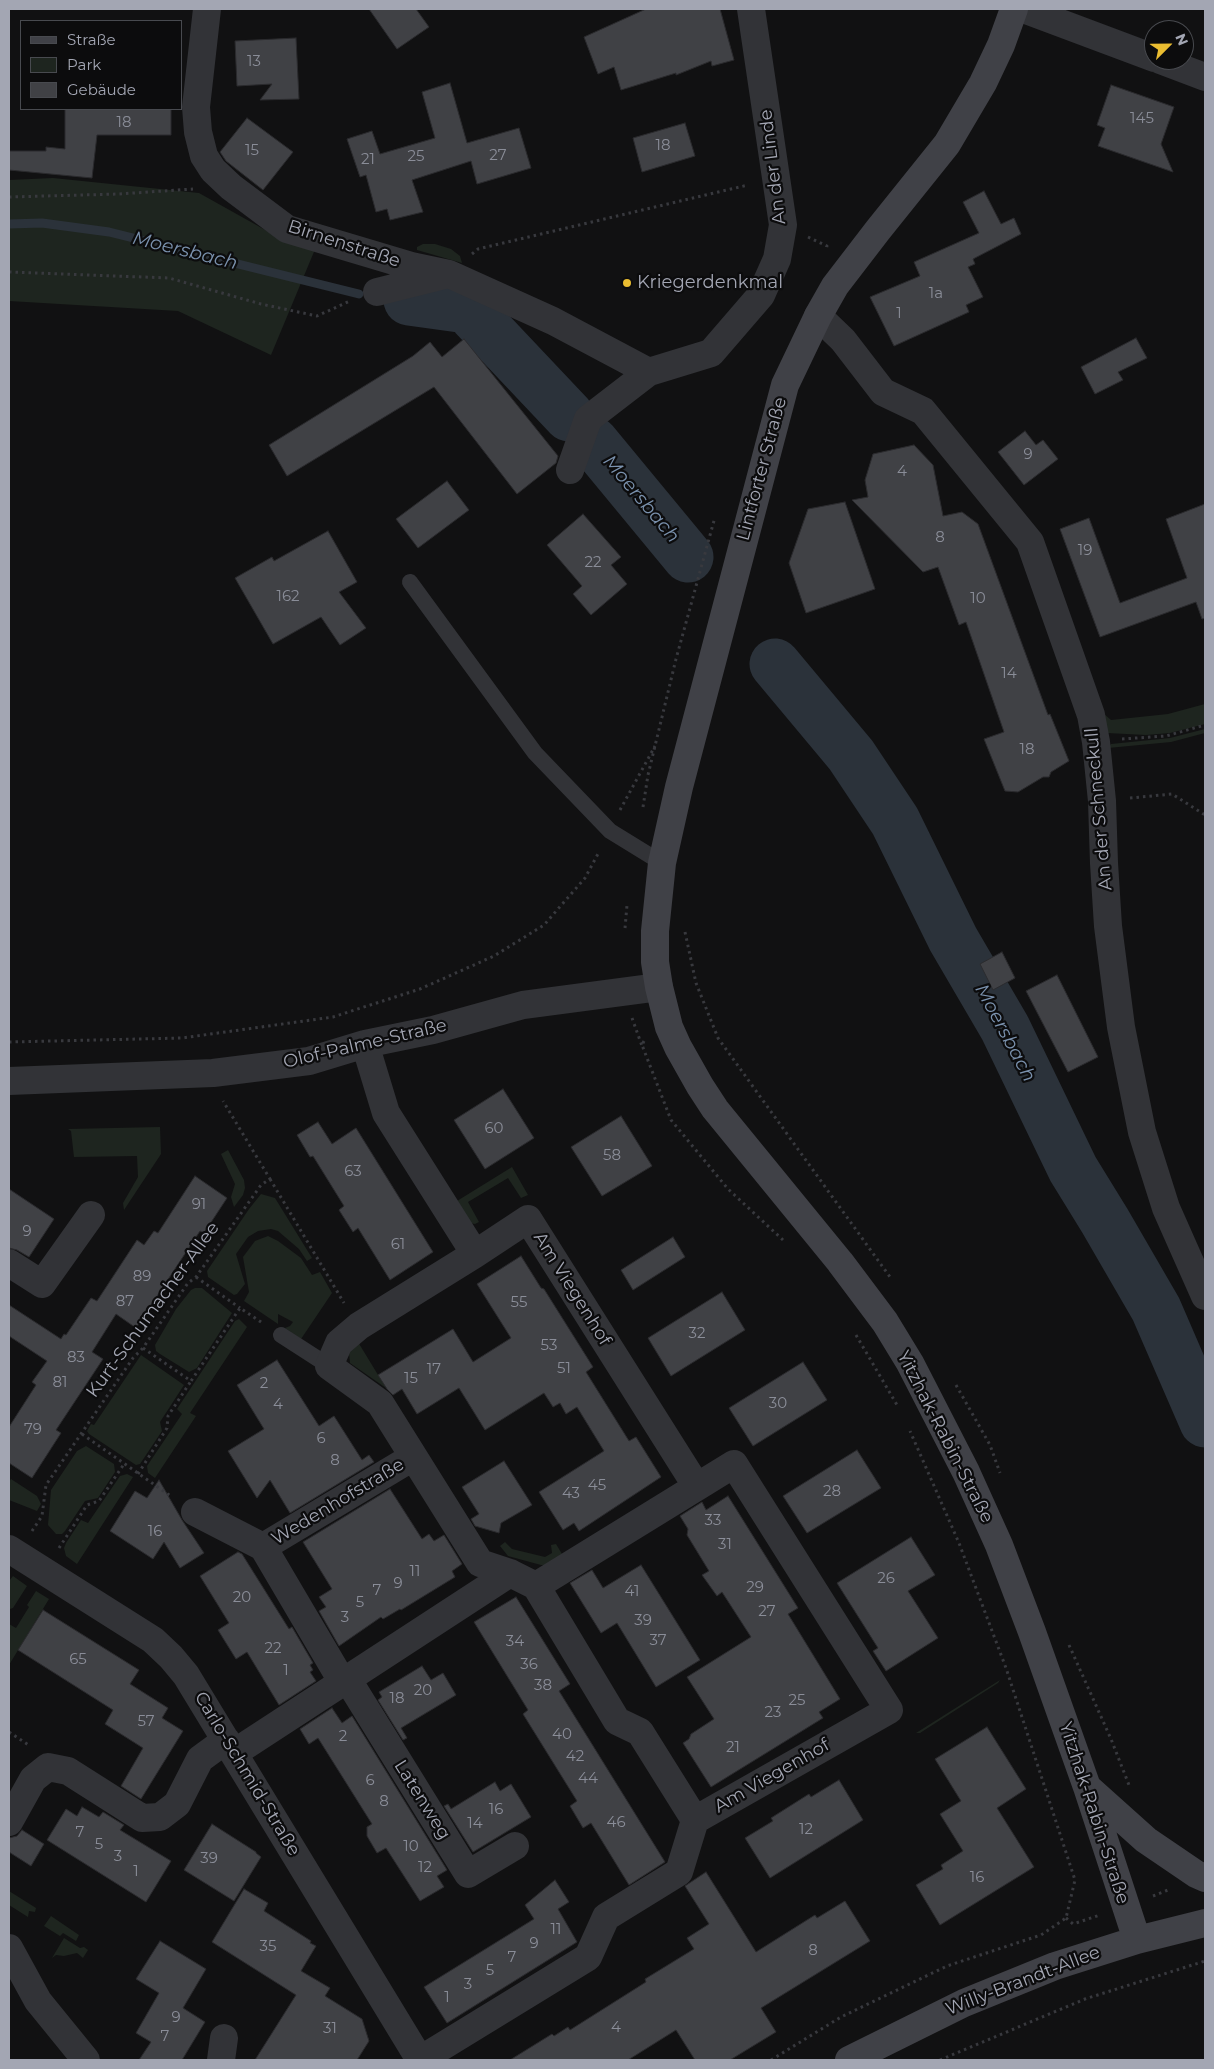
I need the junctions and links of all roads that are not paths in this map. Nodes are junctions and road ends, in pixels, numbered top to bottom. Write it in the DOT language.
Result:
graph roads {
  1 [pos="206,9"];
  2 [pos="751,9"];
  3 [pos="1014,9"];
  4 [pos="1023,9"];
  5 [pos="1144,54"];
  6 [pos="1188,70"];
  7 [pos="1205,76"];
  8 [pos="449,274"];
  9 [pos="377,292"];
  10 [pos="818,316"];
  11 [pos="661,369"];
  12 [pos="570,470"];
  13 [pos="410,582"];
  14 [pos="662,863"];
  15 [pos="659,987"];
  16 [pos="365,1044"];
  17 [pos="9,1081"];
  18 [pos="91,1215"];
  19 [pos="475,1254"];
  20 [pos="9,1263"];
  21 [pos="1205,1296"];
  22 [pos="281,1335"];
  23 [pos="329,1366"];
  24 [pos="413,1457"];
  25 [pos="697,1487"];
  26 [pos="195,1512"];
  27 [pos="263,1547"];
  28 [pos="13,1552"];
  29 [pos="510,1573"];
  30 [pos="536,1586"];
  31 [pos="346,1682"];
  32 [pos="230,1747"];
  33 [pos="1087,1787"];
  34 [pos="695,1820"];
  35 [pos="9,1822"];
  36 [pos="515,1846"];
  37 [pos="1205,1878"];
  38 [pos="1205,1923"];
  39 [pos="1136,1940"];
  40 [pos="9,1948"];
  41 [pos="86,2060"];
  42 [pos="420,2060"];
  43 [pos="850,2060"];
  1 -- 8 [label="street, Birnenstraße"];
  2 -- 11 [label="street, An der Linde"];
  3 -- 10 [label="street, Lintforter Straße"];
  4 -- 5 [label="street"];
  6 -- 7 [label="street"];
  8 -- 9 [label="street, Birnenstraße"];
  8 -- 11 [label="street, Birnenstraße"];
  10 -- 14 [label="street, Lintforter Straße"];
  10 -- 21 [label="street, An der Schneckull"];
  11 -- 12 [label="street"];
  13 -- 14 [label="lane"];
  14 -- 15 [label="street, Lintforter Straße"];
  15 -- 16 [label="street, Olof-Palme-Straße"];
  15 -- 33 [label="street, Yitzhak-Rabin-Straße"];
  16 -- 17 [label="street, Olof-Palme-Straße"];
  16 -- 19 [label="street"];
  18 -- 20 [label="street"];
  19 -- 23 [label="street"];
  19 -- 25 [label="street, Am Viegenhof"];
  22 -- 23 [label="lane, Wedenhofstraße"];
  23 -- 24 [label="street, Wedenhofstraße"];
  24 -- 27 [label="street, Wedenhofstraße"];
  24 -- 29 [label="street, Wedenhofstraße"];
  25 -- 30 [label="street, Am Viegenhof"];
  25 -- 34 [label="street, Am Viegenhof"];
  26 -- 27 [label="street, Wedenhofstraße"];
  27 -- 31 [label="street, Wedenhofstraße"];
  28 -- 32 [label="street, Carlo-Schmid-Straße"];
  29 -- 30 [label="street, Wedenhofstraße"];
  29 -- 31 [label="street"];
  30 -- 34 [label="street"];
  31 -- 32 [label="street"];
  31 -- 36 [label="street, Latenweg"];
  32 -- 35 [label="street"];
  32 -- 42 [label="street, Carlo-Schmid-Straße"];
  33 -- 37 [label="street"];
  33 -- 39 [label="street, Yitzhak-Rabin-Straße"];
  34 -- 42 [label="street, Am Viegenhof"];
  38 -- 39 [label="street, Willy-Brandt-Allee"];
  39 -- 43 [label="street, Willy-Brandt-Allee"];
  40 -- 41 [label="street"];
}
